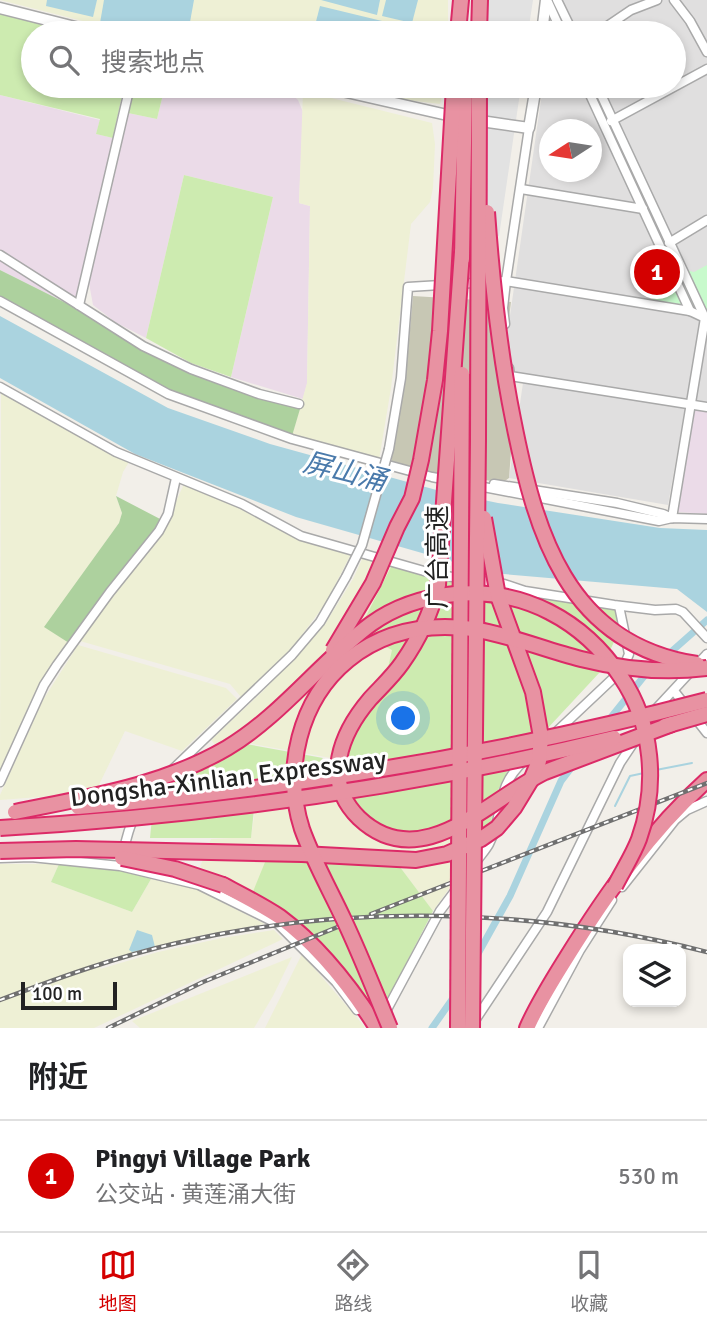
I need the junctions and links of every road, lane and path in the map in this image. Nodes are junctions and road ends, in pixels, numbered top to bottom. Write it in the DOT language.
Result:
graph roads {
  1 [pos="463,0"];
  2 [pos="480,0"];
  3 [pos="546,0"];
  4 [pos="557,0"];
  5 [pos="657,0"];
  6 [pos="674,0"];
  7 [pos="0,8"];
  8 [pos="51,21"];
  9 [pos="460,21"];
  10 [pos="464,21"];
  11 [pos="479,21"];
  12 [pos="543,21"];
  13 [pos="556,21"];
  14 [pos="567,21"];
  15 [pos="615,21"];
  16 [pos="707,52"];
  17 [pos="707,69"];
  18 [pos="686,80"];
  19 [pos="127,98"];
  20 [pos="370,98"];
  21 [pos="453,98"];
  22 [pos="473,98"];
  23 [pos="474,98"];
  24 [pos="475,98"];
  25 [pos="534,98"];
  26 [pos="592,98"];
  27 [pos="603,98"];
  28 [pos="654,98"];
  29 [pos="613,120"];
  30 [pos="604,124"];
  31 [pos="529,128"];
  32 [pos="521,189"];
  33 [pos="643,209"];
  34 [pos="707,220"];
  35 [pos="669,243"];
  36 [pos="462,252"];
  37 [pos="0,255"];
  38 [pos="506,281"];
  39 [pos="0,301"];
  40 [pos="79,304"];
  41 [pos="690,311"];
  42 [pos="706,318"];
  43 [pos="0,387"];
  44 [pos="299,404"];
  45 [pos="691,406"];
  46 [pos="707,407"];
  47 [pos="478,440"];
  48 [pos="176,478"];
  49 [pos="672,518"];
  50 [pos="707,519"];
  51 [pos="619,606"];
  52 [pos="707,637"];
  53 [pos="707,654"];
  54 [pos="707,666"];
  55 [pos="318,671"];
  56 [pos="674,691"];
  57 [pos="707,700"];
  58 [pos="707,714"];
  59 [pos="671,724"];
  60 [pos="707,733"];
  61 [pos="707,779"];
  62 [pos="0,782"];
  63 [pos="707,801"];
  64 [pos="15,812"];
  65 [pos="0,813"];
  66 [pos="0,828"];
  67 [pos="76,849"];
  68 [pos="0,851"];
  69 [pos="0,858"];
  70 [pos="120,866"];
  71 [pos="615,886"];
  72 [pos="370,1028"];
  73 [pos="377,1028"];
  74 [pos="390,1028"];
  75 [pos="457,1028"];
  76 [pos="471,1028"];
  77 [pos="527,1028"];
  78 [pos="538,1028"];
  1 -- 9 [label="highway"];
  1 -- 10 [label="highway"];
  2 -- 11 [label="highway"];
  3 -- 12 [label="street"];
  3 -- 13 [label="street"];
  4 -- 14 [label="street"];
  5 -- 15 [label="street"];
  6 -- 16 [label="street"];
  7 -- 8 [label="street"];
  17 -- 18 [label="street"];
  19 -- 40 [label="street"];
  20 -- 31 [label="street"];
  21 -- 55 [label="highway, bridge"];
  22 -- 36 [label="highway, 广台高速, bridge"];
  23 -- 47 [label="highway, 广台高速, bridge"];
  24 -- 54 [label="highway, bridge"];
  25 -- 31 [label="street"];
  26 -- 30 [label="street"];
  27 -- 29 [label="street"];
  28 -- 29 [label="street"];
  29 -- 30 [label="street"];
  29 -- 35 [label="street"];
  30 -- 33 [label="street"];
  31 -- 32 [label="street"];
  32 -- 33 [label="street"];
  32 -- 38 [label="street"];
  33 -- 41 [label="street"];
  34 -- 35 [label="street"];
  35 -- 42 [label="street"];
  36 -- 59 [label="highway, bridge"];
  36 -- 75 [label="highway, 广台高速, bridge"];
  37 -- 40 [label="street"];
  38 -- 41 [label="street"];
  38 -- 45 [label="street"];
  38 -- 70 [label="street, bridge"];
  39 -- 49 [label="street"];
  40 -- 44 [label="street"];
  41 -- 42 [label="street"];
  42 -- 45 [label="street"];
  43 -- 48 [label="street"];
  45 -- 46 [label="street"];
  45 -- 49 [label="street"];
  47 -- 67 [label="highway, bridge"];
  47 -- 76 [label="highway, 广台高速, bridge"];
  48 -- 51 [label="street"];
  48 -- 62 [label="street"];
  49 -- 50 [label="street"];
  51 -- 52 [label="street"];
  51 -- 73 [label="street"];
  53 -- 56 [label="street"];
  54 -- 74 [label="highway, bridge"];
  55 -- 64 [label="highway, bridge"];
  55 -- 71 [label="highway, bridge"];
  56 -- 60 [label="street"];
  56 -- 76 [label="street"];
  57 -- 64 [label="highway, Dongsha-Xinlian Expressway, bridge"];
  58 -- 59 [label="highway, Dongsha-Xinlian Expressway, bridge"];
  59 -- 66 [label="highway, Dongsha-Xinlian Expressway, bridge"];
  61 -- 71 [label="highway, bridge"];
  63 -- 78 [label="street"];
  64 -- 65 [label="highway, Dongsha-Xinlian Expressway"];
  67 -- 68 [label="highway, bridge"];
  67 -- 73 [label="highway, bridge"];
  69 -- 70 [label="street"];
  70 -- 72 [label="street"];
  71 -- 77 [label="highway"];
}
